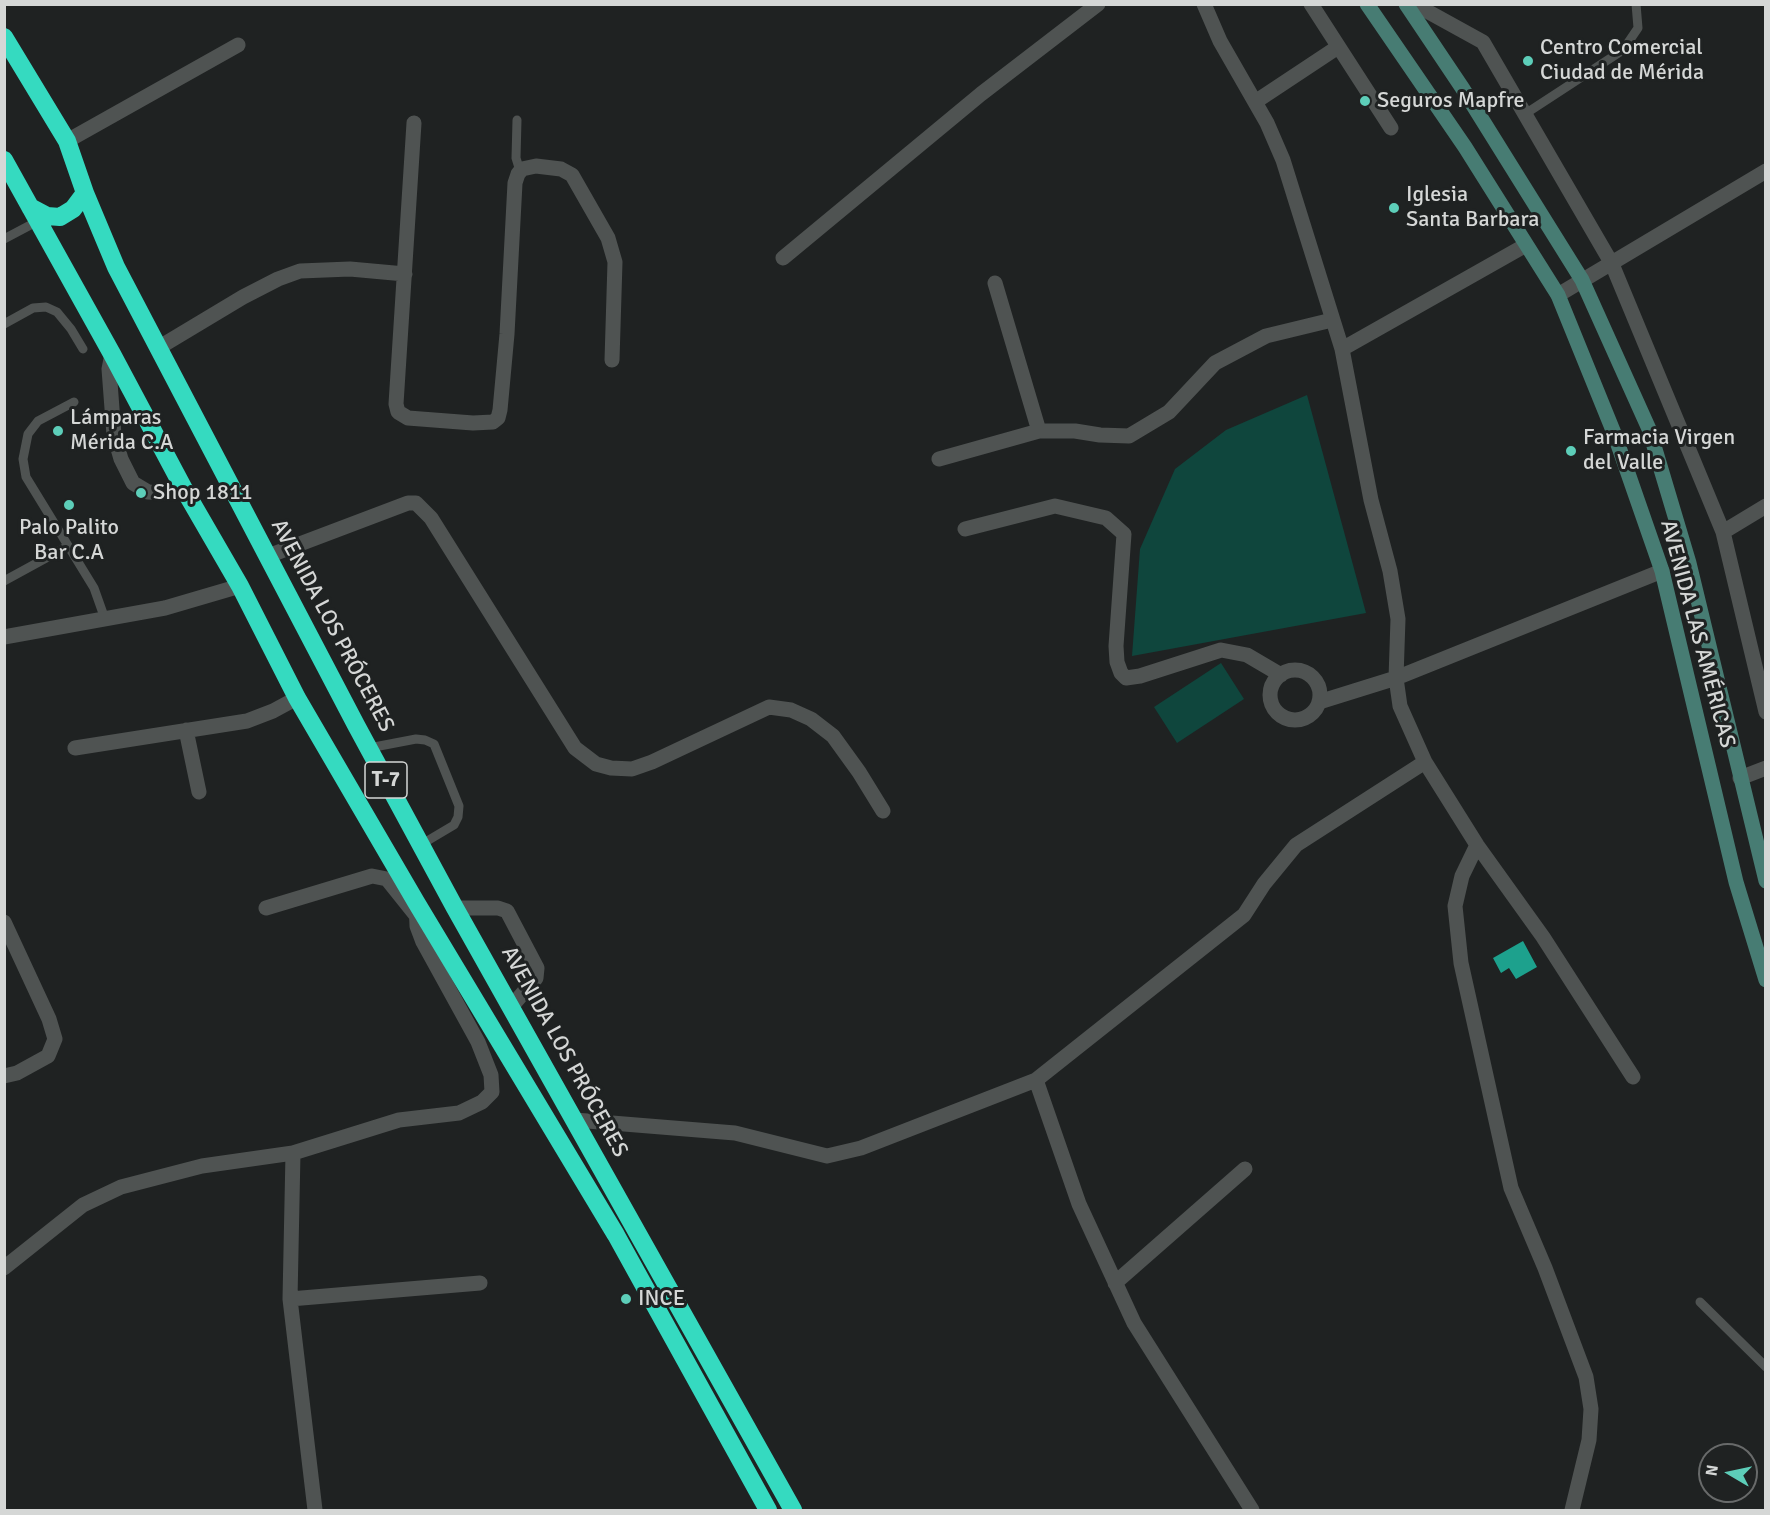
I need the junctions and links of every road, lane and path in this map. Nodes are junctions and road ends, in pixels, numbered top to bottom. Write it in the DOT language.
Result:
graph roads {
  1 [pos="1098,4"];
  2 [pos="1204,4"];
  3 [pos="1311,4"];
  4 [pos="1367,4"];
  5 [pos="1406,4"];
  6 [pos="1414,4"];
  7 [pos="1636,4"];
  8 [pos="4,38"];
  9 [pos="238,45"];
  10 [pos="1338,47"];
  11 [pos="1255,102"];
  12 [pos="1525,114"];
  13 [pos="517,120"];
  14 [pos="414,123"];
  15 [pos="1391,128"];
  16 [pos="67,141"];
  17 [pos="4,160"];
  18 [pos="520,171"];
  19 [pos="1766,171"];
  20 [pos="85,193"];
  21 [pos="34,214"];
  22 [pos="4,239"];
  23 [pos="1526,246"];
  24 [pos="783,258"];
  25 [pos="1612,264"];
  26 [pos="405,274"];
  27 [pos="1582,280"];
  28 [pos="995,284"];
  29 [pos="1557,295"];
  30 [pos="1332,320"];
  31 [pos="4,324"];
  32 [pos="158,348"];
  33 [pos="82,349"];
  34 [pos="1342,349"];
  35 [pos="112,354"];
  36 [pos="612,360"];
  37 [pos="74,402"];
  38 [pos="1039,431"];
  39 [pos="939,459"];
  40 [pos="184,491"];
  41 [pos="1766,506"];
  42 [pos="965,529"];
  43 [pos="1723,532"];
  44 [pos="68,546"];
  45 [pos="268,555"];
  46 [pos="1662,571"];
  47 [pos="4,581"];
  48 [pos="240,586"];
  49 [pos="105,619"];
  50 [pos="4,637"];
  51 [pos="1281,675"];
  52 [pos="1396,678"];
  53 [pos="297,698"];
  54 [pos="1319,702"];
  55 [pos="1766,712"];
  56 [pos="186,730"];
  57 [pos="75,748"];
  58 [pos="369,748"];
  59 [pos="1425,762"];
  60 [pos="1766,768"];
  61 [pos="1740,778"];
  62 [pos="198,792"];
  63 [pos="883,811"];
  64 [pos="422,844"];
  65 [pos="1477,844"];
  66 [pos="1766,881"];
  67 [pos="266,908"];
  68 [pos="415,908"];
  69 [pos="455,908"];
  70 [pos="4,922"];
  71 [pos="1766,980"];
  72 [pos="511,1008"];
  73 [pos="4,1076"];
  74 [pos="1633,1077"];
  75 [pos="1036,1080"];
  76 [pos="575,1120"];
  77 [pos="293,1153"];
  78 [pos="1245,1169"];
  79 [pos="4,1268"];
  80 [pos="480,1284"];
  81 [pos="1116,1284"];
  82 [pos="290,1299"];
  83 [pos="1700,1302"];
  84 [pos="1766,1367"];
  85 [pos="315,1510"];
  86 [pos="768,1510"];
  87 [pos="793,1510"];
  88 [pos="1252,1510"];
  89 [pos="1572,1510"];
  1 -- 24 [label="street"];
  2 -- 11 [label="street"];
  3 -- 10 [label="street"];
  4 -- 23 [label="street, AVENIDA LAS AMÉRICAS"];
  5 -- 27 [label="street, AVENIDA LAS AMÉRICAS"];
  6 -- 12 [label="street"];
  7 -- 12 [label="lane"];
  8 -- 16 [label="highway, AVENIDA LOS PRÓCERES / T-7"];
  9 -- 16 [label="street"];
  10 -- 11 [label="street"];
  10 -- 15 [label="street"];
  11 -- 30 [label="street"];
  12 -- 25 [label="street"];
  13 -- 18 [label="lane"];
  14 -- 26 [label="street"];
  16 -- 20 [label="highway, AVENIDA LOS PRÓCERES / T-7"];
  17 -- 21 [label="highway, AVENIDA LOS PRÓCERES / T-7"];
  18 -- 26 [label="street"];
  18 -- 36 [label="street"];
  19 -- 25 [label="street"];
  20 -- 21 [label="highway"];
  20 -- 32 [label="highway, AVENIDA LOS PRÓCERES / T-7"];
  21 -- 22 [label="lane"];
  21 -- 35 [label="highway, AVENIDA LOS PRÓCERES / T-7"];
  23 -- 29 [label="street, AVENIDA LAS AMÉRICAS"];
  23 -- 34 [label="street"];
  25 -- 27 [label="street"];
  25 -- 43 [label="street"];
  26 -- 32 [label="street"];
  27 -- 29 [label="street"];
  27 -- 61 [label="street, AVENIDA LAS AMÉRICAS"];
  28 -- 38 [label="street"];
  29 -- 46 [label="street, AVENIDA LAS AMÉRICAS"];
  30 -- 34 [label="street"];
  30 -- 38 [label="street"];
  31 -- 33 [label="lane"];
  32 -- 45 [label="highway, AVENIDA LOS PRÓCERES / T-7"];
  34 -- 52 [label="street"];
  35 -- 40 [label="highway, AVENIDA LOS PRÓCERES / T-7"];
  35 -- 40 [label="street"];
  37 -- 44 [label="lane"];
  38 -- 39 [label="street"];
  40 -- 48 [label="highway, AVENIDA LOS PRÓCERES / T-7"];
  41 -- 43 [label="street"];
  42 -- 51 [label="street"];
  43 -- 55 [label="street"];
  44 -- 47 [label="lane"];
  44 -- 49 [label="lane"];
  45 -- 58 [label="highway, AVENIDA LOS PRÓCERES / T-7"];
  45 -- 63 [label="street"];
  46 -- 52 [label="street"];
  46 -- 71 [label="street, AVENIDA LAS AMÉRICAS"];
  48 -- 49 [label="street"];
  48 -- 53 [label="highway, AVENIDA LOS PRÓCERES / T-7"];
  49 -- 50 [label="street"];
  51 -- 54 [label="street"];
  51 -- 54 [label="street"];
  52 -- 54 [label="street"];
  52 -- 59 [label="street"];
  53 -- 56 [label="street"];
  53 -- 68 [label="highway, AVENIDA LOS PRÓCERES / T-7"];
  56 -- 57 [label="street"];
  56 -- 62 [label="street"];
  58 -- 64 [label="highway, AVENIDA LOS PRÓCERES / T-7"];
  58 -- 64 [label="lane"];
  59 -- 65 [label="street"];
  59 -- 75 [label="street"];
  60 -- 61 [label="street"];
  61 -- 66 [label="street, AVENIDA LAS AMÉRICAS"];
  64 -- 69 [label="highway, AVENIDA LOS PRÓCERES / T-7"];
  65 -- 74 [label="street"];
  65 -- 89 [label="street"];
  67 -- 68 [label="street"];
  68 -- 77 [label="street"];
  68 -- 86 [label="highway, AVENIDA LOS PRÓCERES / T-7"];
  69 -- 72 [label="highway, AVENIDA LOS PRÓCERES / T-7"];
  69 -- 72 [label="street"];
  70 -- 73 [label="street"];
  72 -- 76 [label="highway, AVENIDA LOS PRÓCERES / T-7"];
  75 -- 76 [label="street"];
  75 -- 81 [label="street"];
  76 -- 87 [label="highway, AVENIDA LOS PRÓCERES / T-7"];
  77 -- 79 [label="street"];
  77 -- 82 [label="street"];
  78 -- 81 [label="street"];
  80 -- 82 [label="street"];
  81 -- 88 [label="street"];
  82 -- 85 [label="street"];
  83 -- 84 [label="lane"];
}
